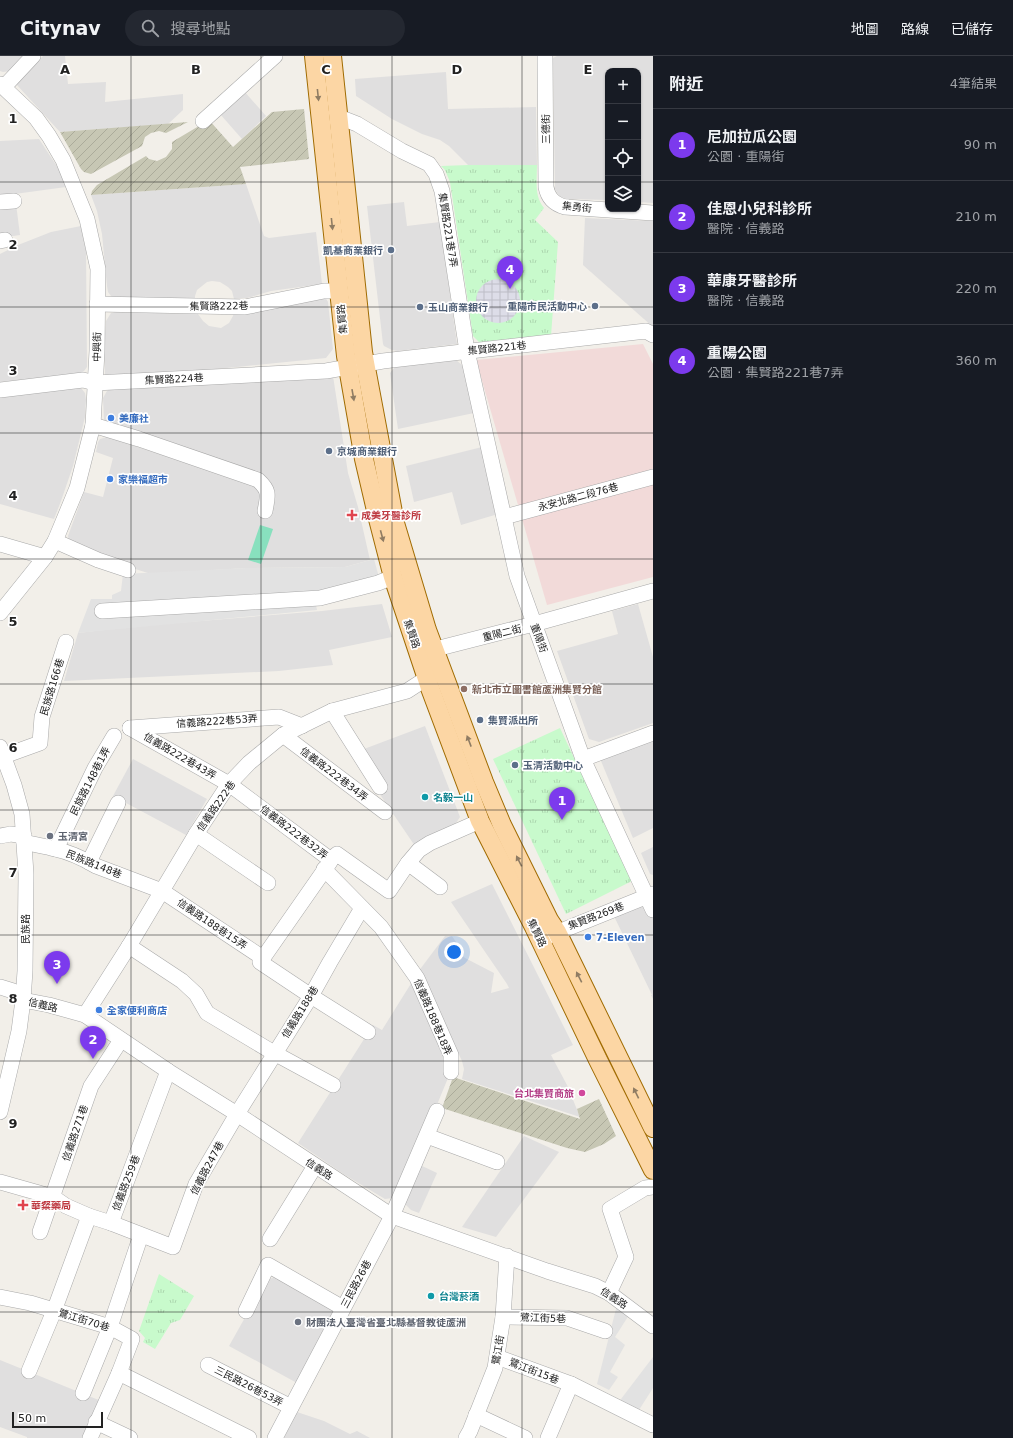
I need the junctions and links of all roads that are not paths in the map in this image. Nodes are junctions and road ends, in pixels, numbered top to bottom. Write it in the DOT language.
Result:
graph roads {
  1 [pos="33,56"];
  2 [pos="275,56"];
  3 [pos="314,56"];
  4 [pos="332,56"];
  5 [pos="545,56"];
  6 [pos="2,86"];
  7 [pos="339,117"];
  8 [pos="203,121"];
  9 [pos="551,200"];
  10 [pos="653,213"];
  11 [pos="339,291"];
  12 [pos="97,304"];
  13 [pos="649,333"];
  14 [pos="467,352"];
  15 [pos="357,366"];
  16 [pos="95,384"];
  17 [pos="0,390"];
  18 [pos="93,425"];
  19 [pos="653,477"];
  20 [pos="265,510"];
  21 [pos="504,517"];
  22 [pos="55,541"];
  23 [pos="0,544"];
  24 [pos="45,557"];
  25 [pos="128,570"];
  26 [pos="393,577"];
  27 [pos="653,591"];
  28 [pos="102,611"];
  29 [pos="0,613"];
  30 [pos="534,624"];
  31 [pos="66,642"];
  32 [pos="427,651"];
  33 [pos="435,675"];
  34 [pos="332,711"];
  35 [pos="302,726"];
  36 [pos="130,728"];
  37 [pos="653,733"];
  38 [pos="282,735"];
  39 [pos="114,736"];
  40 [pos="2,752"];
  41 [pos="583,759"];
  42 [pos="229,784"];
  43 [pos="380,787"];
  44 [pos="118,803"];
  45 [pos="385,812"];
  46 [pos="480,821"];
  47 [pos="196,834"];
  48 [pos="0,836"];
  49 [pos="24,839"];
  50 [pos="56,849"];
  51 [pos="89,862"];
  52 [pos="408,863"];
  53 [pos="328,865"];
  54 [pos="268,883"];
  55 [pos="440,887"];
  56 [pos="162,890"];
  57 [pos="651,900"];
  58 [pos="362,908"];
  59 [pos="557,932"];
  60 [pos="540,939"];
  61 [pos="129,946"];
  62 [pos="263,958"];
  63 [pos="0,987"];
  64 [pos="311,996"];
  65 [pos="23,1000"];
  66 [pos="84,1015"];
  67 [pos="368,1032"];
  68 [pos="121,1040"];
  69 [pos="274,1053"];
  70 [pos="168,1072"];
  71 [pos="451,1072"];
  72 [pos="333,1085"];
  73 [pos="437,1111"];
  74 [pos="0,1112"];
  75 [pos="236,1114"];
  76 [pos="653,1128"];
  77 [pos="427,1136"];
  78 [pos="497,1162"];
  79 [pos="314,1166"];
  80 [pos="653,1170"];
  81 [pos="0,1182"];
  82 [pos="653,1187"];
  83 [pos="53,1196"];
  84 [pos="89,1216"];
  85 [pos="392,1216"];
  86 [pos="111,1223"];
  87 [pos="40,1232"];
  88 [pos="141,1235"];
  89 [pos="270,1239"];
  90 [pos="506,1256"];
  91 [pos="609,1293"];
  92 [pos="0,1297"];
  93 [pos="343,1308"];
  94 [pos="54,1311"];
  95 [pos="246,1311"];
  96 [pos="503,1317"];
  97 [pos="653,1326"];
  98 [pos="110,1327"];
  99 [pos="605,1331"];
  100 [pos="497,1356"];
  101 [pos="208,1365"];
  102 [pos="29,1371"];
  103 [pos="119,1373"];
  104 [pos="571,1384"];
  105 [pos="83,1393"];
  106 [pos="291,1407"];
  107 [pos="476,1415"];
  108 [pos="96,1422"];
  109 [pos="653,1425"];
  110 [pos="90,1438"];
  111 [pos="130,1438"];
  112 [pos="249,1438"];
  113 [pos="275,1438"];
  114 [pos="466,1438"];
  115 [pos="525,1438"];
  116 [pos="548,1438"];
  1 -- 6 [label="street"];
  2 -- 8 [label="street"];
  3 -- 11 [label="main road, 集賢路, one-way"];
  4 -- 7 [label="main road, 集賢路"];
  5 -- 9 [label="street, 三德街"];
  6 -- 12 [label="street, 中興街"];
  7 -- 14 [label="street, 集賢路221巷7弄"];
  7 -- 15 [label="main road, 集賢路"];
  9 -- 10 [label="street, 集勇街"];
  11 -- 12 [label="street, 集賢路222巷"];
  11 -- 15 [label="main road, 集賢路"];
  12 -- 16 [label="street, 中興街"];
  13 -- 14 [label="street, 集賢路221巷"];
  14 -- 15 [label="street, 集賢路221巷"];
  14 -- 21 [label="street, 重陽街"];
  15 -- 16 [label="street, 集賢路224巷"];
  15 -- 26 [label="main road, 集賢路, one-way"];
  15 -- 32 [label="main road, 集賢路"];
  16 -- 17 [label="street, 集賢路224巷"];
  16 -- 18 [label="street, 中興街"];
  18 -- 20 [label="street"];
  18 -- 22 [label="street, 中興街"];
  19 -- 21 [label="street, 永安北路二段76巷"];
  21 -- 30 [label="street, 重陽街"];
  22 -- 24 [label="street, 中興街"];
  22 -- 25 [label="street"];
  23 -- 24 [label="street"];
  24 -- 29 [label="street, 中興街"];
  26 -- 28 [label="street"];
  26 -- 32 [label="main road, 集賢路"];
  27 -- 30 [label="street, 重陽二街"];
  30 -- 32 [label="street, 重陽二街"];
  30 -- 41 [label="street, 重陽街"];
  31 -- 40 [label="street, 民族路166巷"];
  32 -- 33 [label="main road, 集賢路"];
  33 -- 34 [label="street, 信義路222巷"];
  33 -- 46 [label="main road, 集賢路"];
  59 -- 33 [label="main road, 集賢路, one-way"];
  34 -- 35 [label="street, 信義路222巷"];
  34 -- 43 [label="street"];
  35 -- 36 [label="street, 信義路222巷53弄"];
  35 -- 38 [label="street, 信義路222巷"];
  36 -- 42 [label="street, 信義路222巷43弄"];
  37 -- 41 [label="street"];
  38 -- 42 [label="street, 信義路222巷"];
  38 -- 45 [label="street, 信義路222巷34弄"];
  39 -- 50 [label="street, 民族路148巷1弄"];
  40 -- 49 [label="street, 民族路"];
  41 -- 57 [label="street, 重陽街"];
  42 -- 47 [label="street, 信義路222巷"];
  42 -- 53 [label="street, 信義路222巷32弄"];
  44 -- 51 [label="street"];
  46 -- 52 [label="street"];
  46 -- 60 [label="main road, 集賢路"];
  47 -- 54 [label="street"];
  47 -- 56 [label="street, 信義路222巷"];
  48 -- 49 [label="street, 民族路148巷"];
  49 -- 50 [label="street, 民族路148巷"];
  49 -- 65 [label="street, 民族路"];
  50 -- 51 [label="street, 民族路148巷"];
  51 -- 56 [label="street, 民族路148巷"];
  52 -- 53 [label="street, 信義路222巷32弄"];
  52 -- 55 [label="street"];
  53 -- 58 [label="street, 信義路188巷18弄"];
  53 -- 62 [label="street"];
  56 -- 61 [label="street, 信義路222巷"];
  56 -- 62 [label="street, 信義路188巷15弄"];
  57 -- 59 [label="street, 集賢路269巷"];
  58 -- 64 [label="street, 信義路188巷"];
  58 -- 71 [label="street, 信義路188巷18弄"];
  59 -- 60 [label="street, 集賢路269巷"];
  76 -- 59 [label="main road, 集賢路, one-way"];
  60 -- 80 [label="main road, 集賢路"];
  61 -- 66 [label="street, 信義路222巷"];
  61 -- 69 [label="street"];
  62 -- 64 [label="street, 信義路188巷15弄"];
  63 -- 65 [label="street, 信義路"];
  64 -- 67 [label="street"];
  64 -- 69 [label="street, 信義路188巷"];
  65 -- 66 [label="street, 信義路"];
  65 -- 74 [label="street, 民族路"];
  66 -- 68 [label="street, 信義路"];
  68 -- 70 [label="street, 信義路"];
  68 -- 83 [label="street, 信義路271巷"];
  69 -- 72 [label="street"];
  69 -- 75 [label="street, 信義路188巷"];
  70 -- 75 [label="street, 信義路"];
  70 -- 86 [label="street, 信義路259巷"];
  73 -- 77 [label="street"];
  75 -- 79 [label="street, 信義路"];
  75 -- 88 [label="street, 信義路247巷"];
  77 -- 78 [label="street"];
  77 -- 85 [label="street"];
  79 -- 85 [label="street, 信義路"];
  79 -- 89 [label="street"];
  81 -- 83 [label="street"];
  82 -- 91 [label="street"];
  83 -- 84 [label="street, 信義路259巷"];
  83 -- 87 [label="street, 信義路271巷"];
  84 -- 86 [label="street, 信義路259巷"];
  84 -- 94 [label="street"];
  85 -- 90 [label="street, 信義路"];
  85 -- 93 [label="street, 三民路26巷"];
  86 -- 88 [label="street"];
  88 -- 98 [label="street"];
  90 -- 91 [label="street, 信義路"];
  90 -- 96 [label="street, 鷺江街"];
  91 -- 97 [label="street, 信義路"];
  92 -- 94 [label="street, 鷺江街70巷"];
  93 -- 95 [label="street"];
  93 -- 106 [label="street, 三民路26巷"];
  94 -- 98 [label="street, 鷺江街70巷"];
  94 -- 102 [label="street"];
  96 -- 99 [label="street, 鷺江街5巷"];
  96 -- 100 [label="street, 鷺江街"];
  98 -- 103 [label="street, 鷺江街70巷"];
  98 -- 105 [label="street"];
  100 -- 104 [label="street, 鷺江街15巷"];
  100 -- 107 [label="street, 鷺江街"];
  101 -- 106 [label="street, 三民路26巷53弄"];
  103 -- 108 [label="street, 鷺江街70巷"];
  103 -- 112 [label="street"];
  104 -- 109 [label="street, 鷺江街15巷"];
  104 -- 116 [label="street, 鷺江街15巷"];
  106 -- 113 [label="street, 三民路26巷"];
  107 -- 114 [label="street, 鷺江街"];
  107 -- 115 [label="street"];
  108 -- 110 [label="street, 鷺江街70巷"];
  108 -- 111 [label="street"];
}
